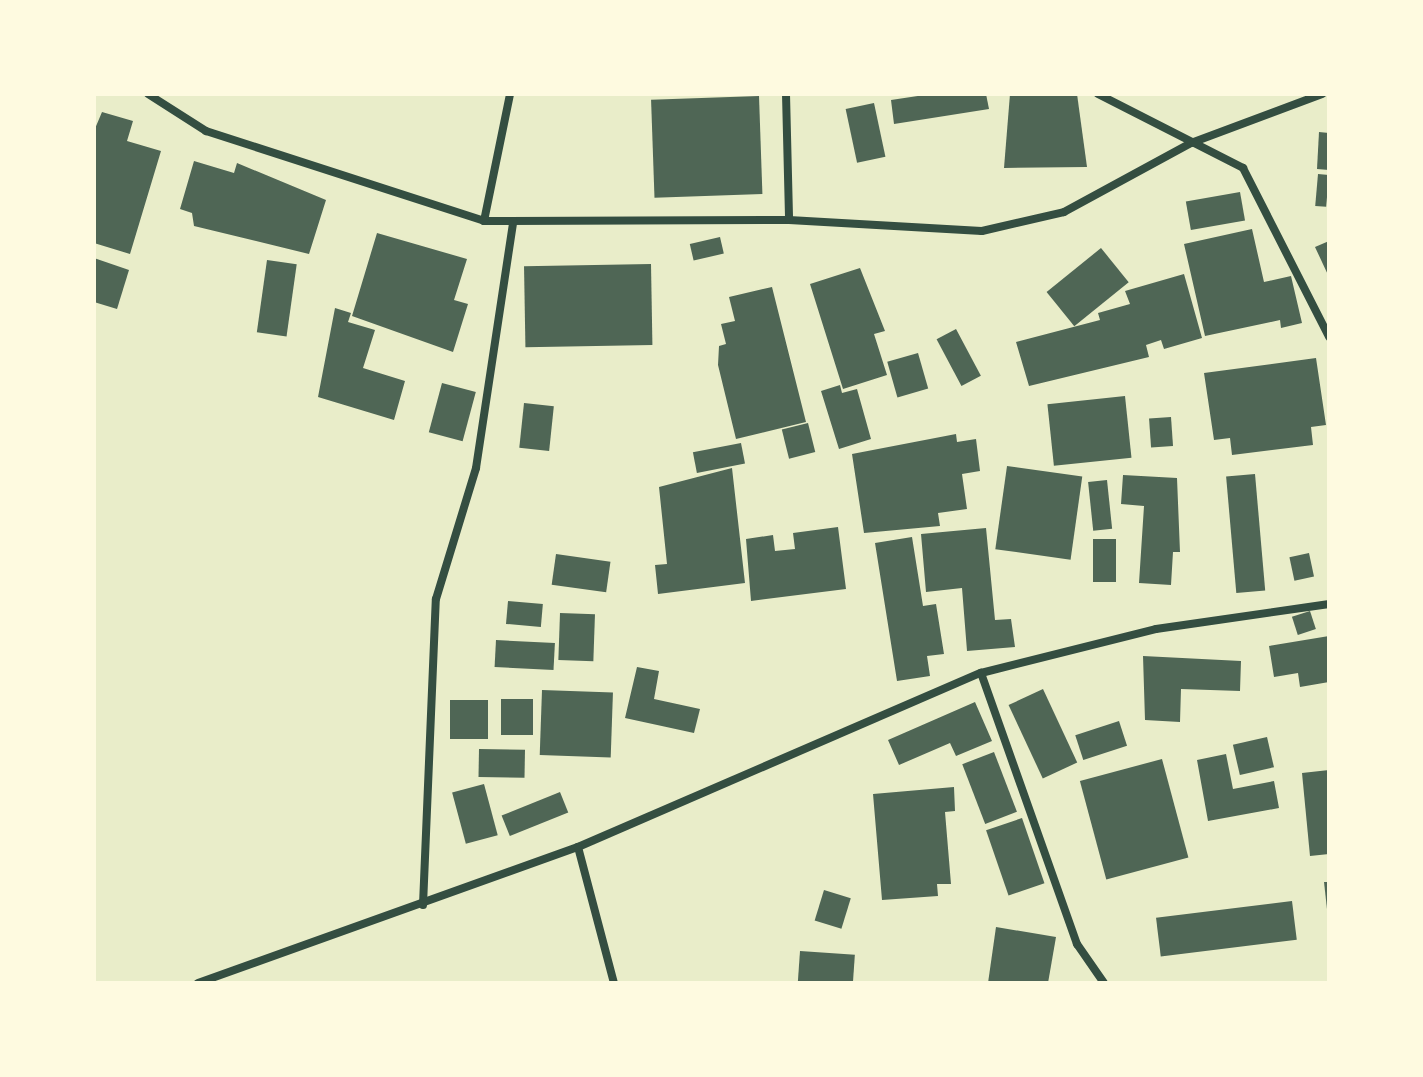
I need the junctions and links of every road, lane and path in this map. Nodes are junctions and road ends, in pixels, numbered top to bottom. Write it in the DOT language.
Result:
graph roads {
  1 [pos="148,94"];
  2 [pos="510,94"];
  3 [pos="786,94"];
  4 [pos="1098,94"];
  5 [pos="1322,94"];
  6 [pos="1191,143"];
  7 [pos="789,220"];
  8 [pos="484,221"];
  9 [pos="513,222"];
  10 [pos="1329,337"];
  11 [pos="1329,604"];
  12 [pos="981,673"];
  13 [pos="578,847"];
  14 [pos="423,905"];
  15 [pos="198,983"];
  16 [pos="614,983"];
  17 [pos="1104,983"];
  1 -- 8 [label="street"];
  2 -- 8 [label="street"];
  3 -- 7 [label="street"];
  4 -- 6 [label="street"];
  5 -- 6 [label="street"];
  6 -- 7 [label="street"];
  6 -- 10 [label="street"];
  7 -- 9 [label="street"];
  8 -- 9 [label="street"];
  9 -- 14 [label="street"];
  11 -- 12 [label="street"];
  12 -- 13 [label="street"];
  12 -- 17 [label="street"];
  13 -- 14 [label="street"];
  13 -- 16 [label="street"];
  14 -- 15 [label="street"];
}
